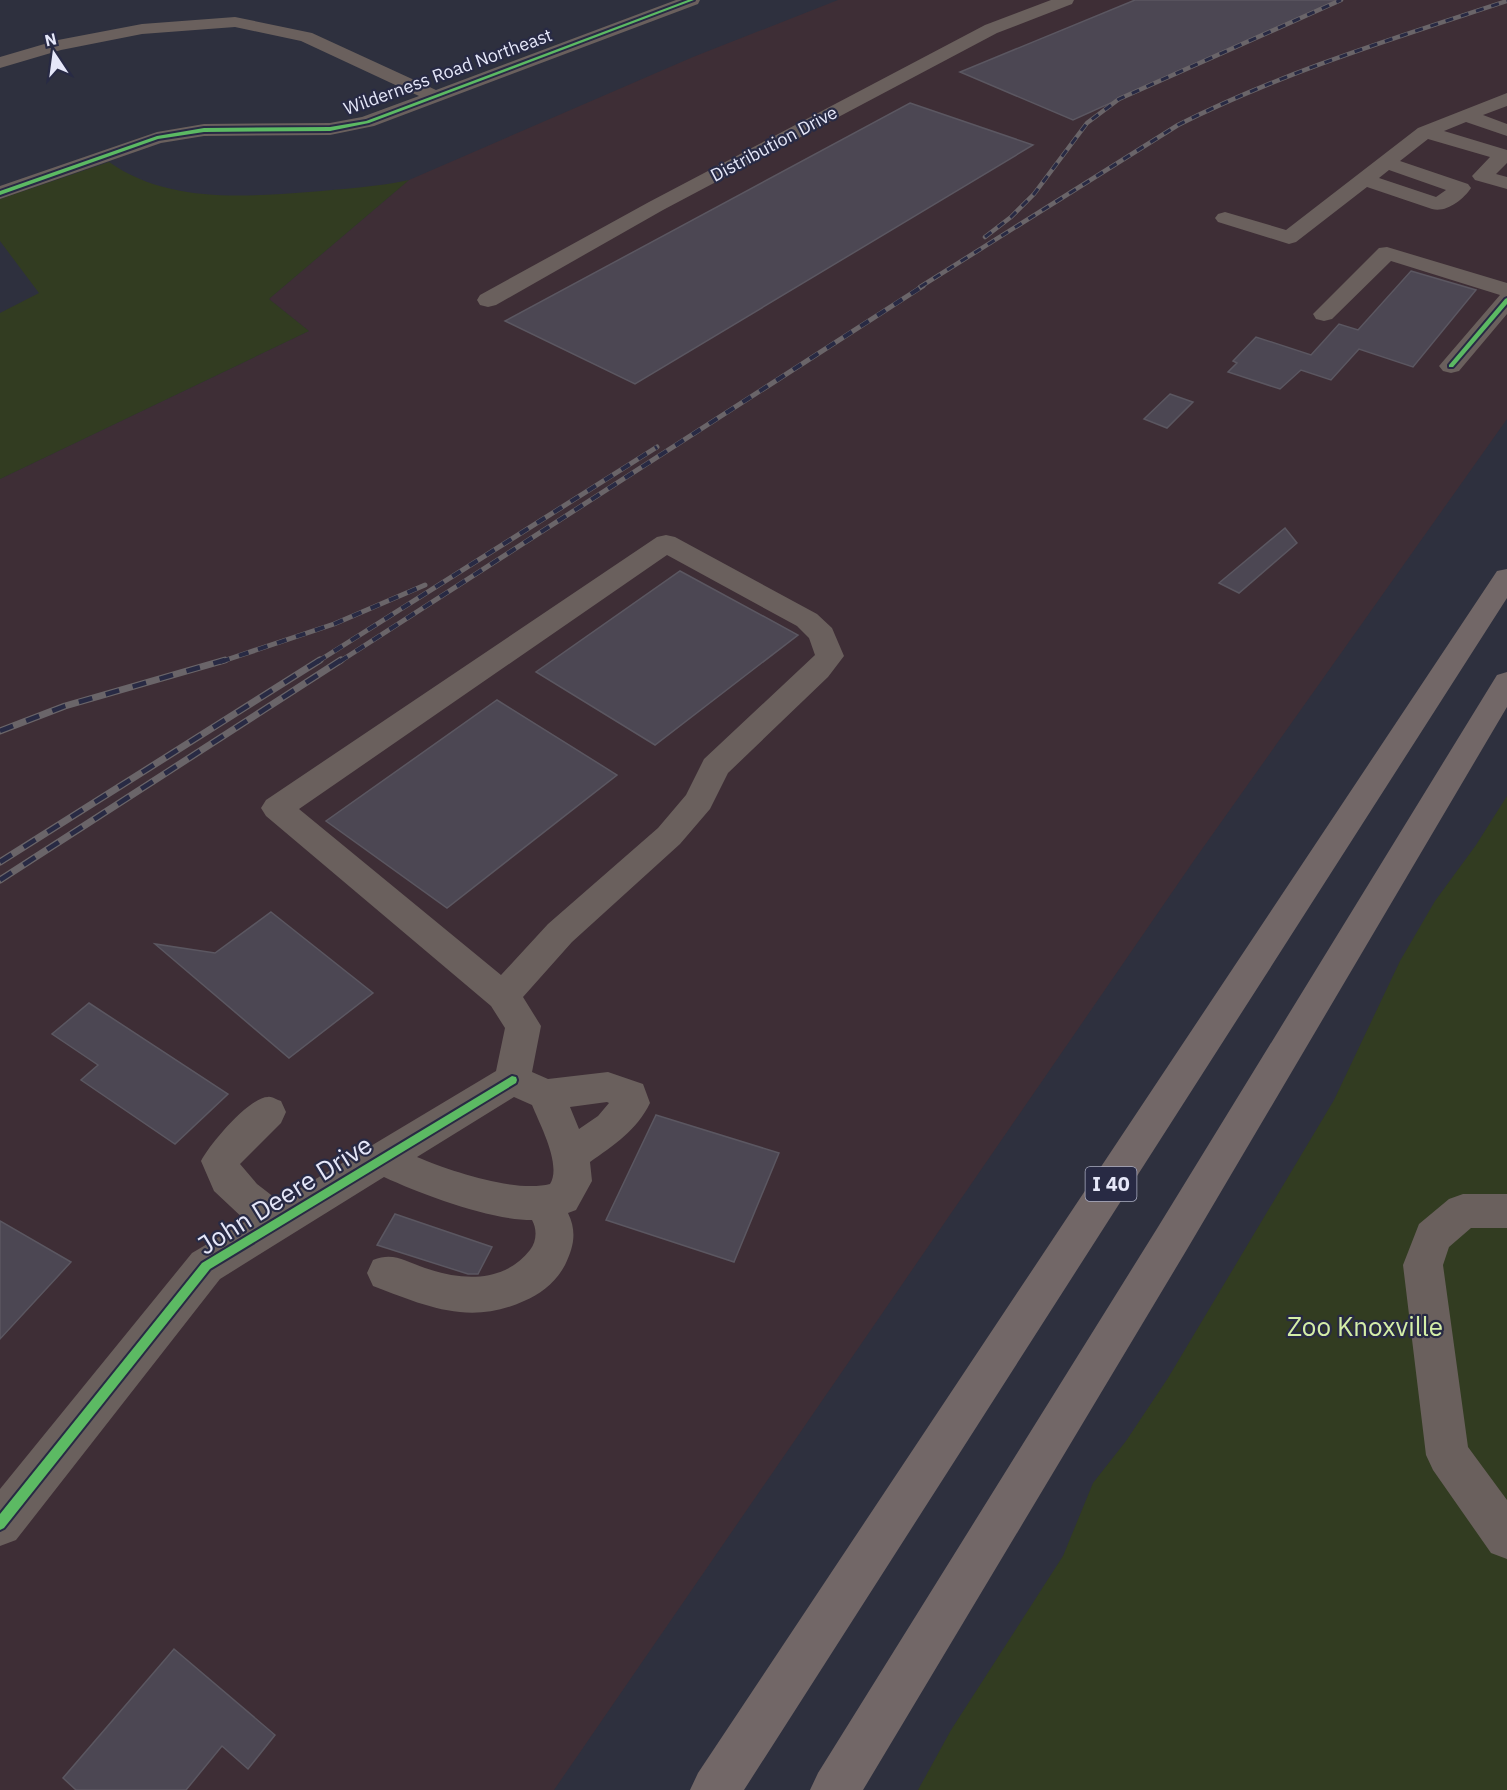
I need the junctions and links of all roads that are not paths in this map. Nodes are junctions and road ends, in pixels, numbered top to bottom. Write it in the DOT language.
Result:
graph roads {
  1 [pos="692,0"];
  2 [pos="1066,0"];
  3 [pos="0,63"];
  4 [pos="1484,88"];
  5 [pos="434,96"];
  6 [pos="1504,103"];
  7 [pos="1464,115"];
  8 [pos="1507,130"];
  9 [pos="1425,132"];
  10 [pos="1505,155"];
  11 [pos="1391,157"];
  12 [pos="1482,176"];
  13 [pos="1363,179"];
  14 [pos="1507,183"];
  15 [pos="0,193"];
  16 [pos="1225,218"];
  17 [pos="1507,290"];
  18 [pos="488,300"];
  19 [pos="1507,300"];
  20 [pos="1324,314"];
  21 [pos="1451,366"];
  22 [pos="1507,577"];
  23 [pos="1507,682"];
  24 [pos="503,996"];
  25 [pos="538,1098"];
  26 [pos="268,1112"];
  27 [pos="571,1155"];
  28 [pos="382,1159"];
  29 [pos="543,1203"];
  30 [pos="1507,1211"];
  31 [pos="278,1222"];
  32 [pos="387,1273"];
  33 [pos="0,1524"];
  34 [pos="1507,1537"];
  35 [pos="715,1790"];
  36 [pos="835,1790"];
  1 -- 5 [label="street, Wilderness Road Northeast"];
  2 -- 18 [label="street, Distribution Drive"];
  3 -- 5 [label="street"];
  4 -- 6 [label="street"];
  5 -- 15 [label="street, Wilderness Road Northeast"];
  6 -- 7 [label="street"];
  7 -- 8 [label="street"];
  7 -- 9 [label="street"];
  9 -- 10 [label="street"];
  9 -- 11 [label="street"];
  10 -- 12 [label="street"];
  11 -- 12 [label="street"];
  11 -- 13 [label="street"];
  11 -- 13 [label="street"];
  12 -- 14 [label="street"];
  13 -- 16 [label="street"];
  17 -- 20 [label="street"];
  19 -- 21 [label="street"];
  22 -- 35 [label="highway, I 40"];
  23 -- 36 [label="highway"];
  24 -- 24 [label="street"];
  24 -- 25 [label="street"];
  25 -- 27 [label="street"];
  25 -- 27 [label="street"];
  25 -- 28 [label="street, John Deere Drive"];
  26 -- 31 [label="street"];
  27 -- 29 [label="street"];
  28 -- 29 [label="street"];
  28 -- 31 [label="street, John Deere Drive"];
  29 -- 32 [label="street"];
  30 -- 34 [label="street"];
  31 -- 33 [label="street, John Deere Drive"];
}
